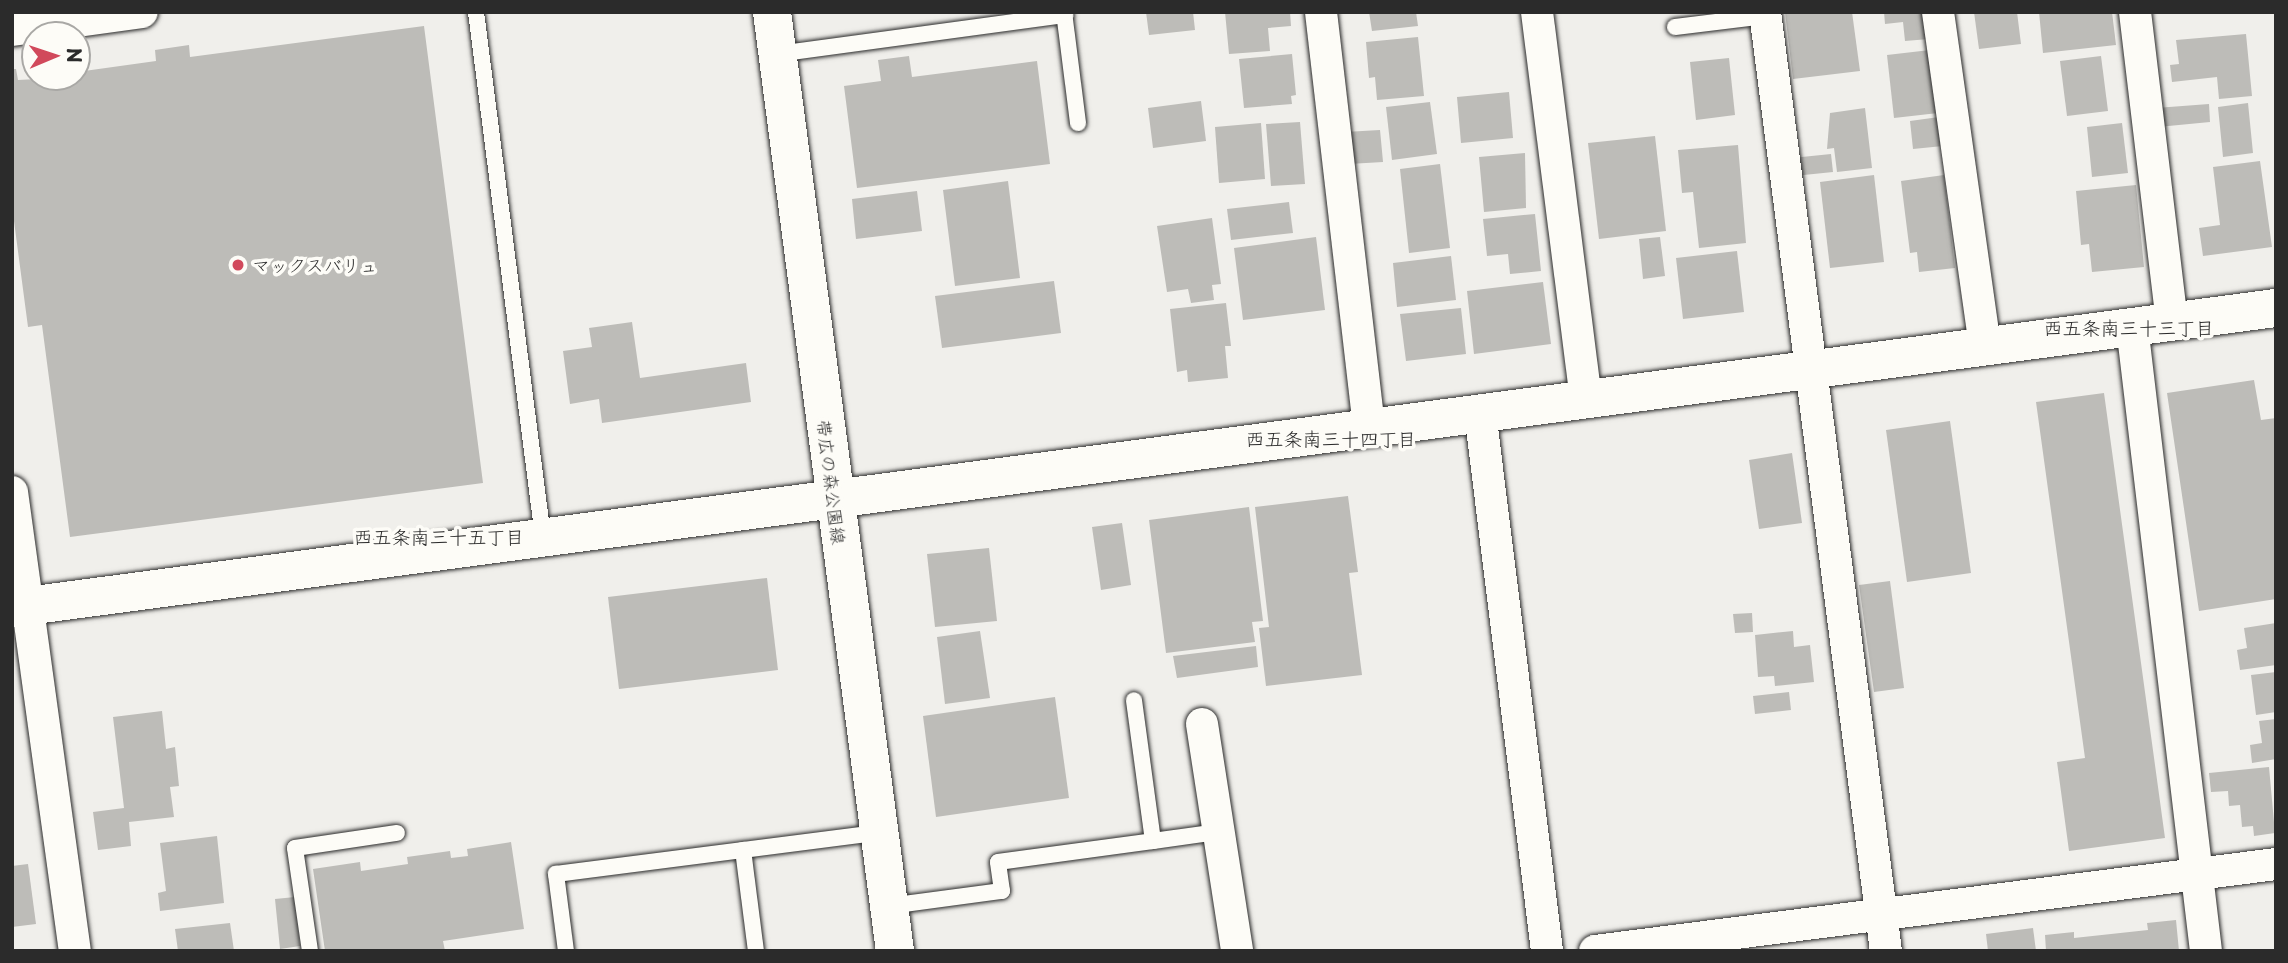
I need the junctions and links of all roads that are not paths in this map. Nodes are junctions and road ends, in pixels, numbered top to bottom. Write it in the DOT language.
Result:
graph roads {
  1 [pos="142,12"];
  2 [pos="476,12"];
  3 [pos="772,12"];
  4 [pos="1321,12"];
  5 [pos="1537,12"];
  6 [pos="1938,12"];
  7 [pos="2135,12"];
  8 [pos="1064,13"];
  9 [pos="1765,14"];
  10 [pos="1675,27"];
  11 [pos="12,30"];
  12 [pos="778,54"];
  13 [pos="1078,123"];
  14 [pos="2276,308"];
  15 [pos="2172,323"];
  16 [pos="2132,326"];
  17 [pos="1985,348"];
  18 [pos="1810,369"];
  19 [pos="1586,398"];
  20 [pos="1480,412"];
  21 [pos="1369,429"];
  22 [pos="12,492"];
  23 [pos="834,498"];
  24 [pos="543,537"];
  25 [pos="20,607"];
  26 [pos="1134,699"];
  27 [pos="1202,724"];
  28 [pos="397,832"];
  29 [pos="1218,832"];
  30 [pos="878,833"];
  31 [pos="1153,841"];
  32 [pos="743,850"];
  33 [pos="2276,864"];
  34 [pos="2197,874"];
  35 [pos="889,906"];
  36 [pos="1881,913"];
  37 [pos="69,950"];
  38 [pos="310,951"];
  39 [pos="566,951"];
  40 [pos="756,951"];
  41 [pos="895,951"];
  42 [pos="1237,951"];
  43 [pos="1547,951"];
  44 [pos="1595,951"];
  45 [pos="1886,951"];
  46 [pos="2206,951"];
  1 -- 11 [label="street"];
  2 -- 24 [label="lane"];
  3 -- 12 [label="street, 帯広の森公園線"];
  4 -- 21 [label="street"];
  5 -- 19 [label="street"];
  6 -- 17 [label="street"];
  7 -- 15 [label="street"];
  8 -- 12 [label="lane"];
  8 -- 13 [label="lane"];
  9 -- 10 [label="lane"];
  9 -- 18 [label="street"];
  12 -- 23 [label="street, 帯広の森公園線"];
  14 -- 15 [label="street"];
  15 -- 16 [label="street"];
  16 -- 17 [label="street"];
  16 -- 34 [label="street"];
  17 -- 18 [label="street"];
  18 -- 19 [label="street"];
  18 -- 36 [label="street"];
  19 -- 20 [label="street"];
  20 -- 21 [label="street"];
  20 -- 43 [label="street"];
  21 -- 23 [label="street"];
  22 -- 25 [label="street"];
  23 -- 24 [label="street"];
  23 -- 30 [label="street, 帯広の森公園線"];
  24 -- 25 [label="street"];
  25 -- 37 [label="street"];
  26 -- 31 [label="lane"];
  27 -- 29 [label="street"];
  28 -- 38 [label="lane"];
  29 -- 31 [label="lane"];
  29 -- 42 [label="street"];
  30 -- 32 [label="lane"];
  30 -- 35 [label="street, 帯広の森公園線"];
  31 -- 35 [label="lane"];
  32 -- 39 [label="lane"];
  32 -- 40 [label="lane"];
  33 -- 34 [label="street"];
  34 -- 36 [label="street"];
  34 -- 46 [label="street"];
  35 -- 41 [label="street, 帯広の森公園線"];
  36 -- 44 [label="street"];
  36 -- 45 [label="street"];
}
